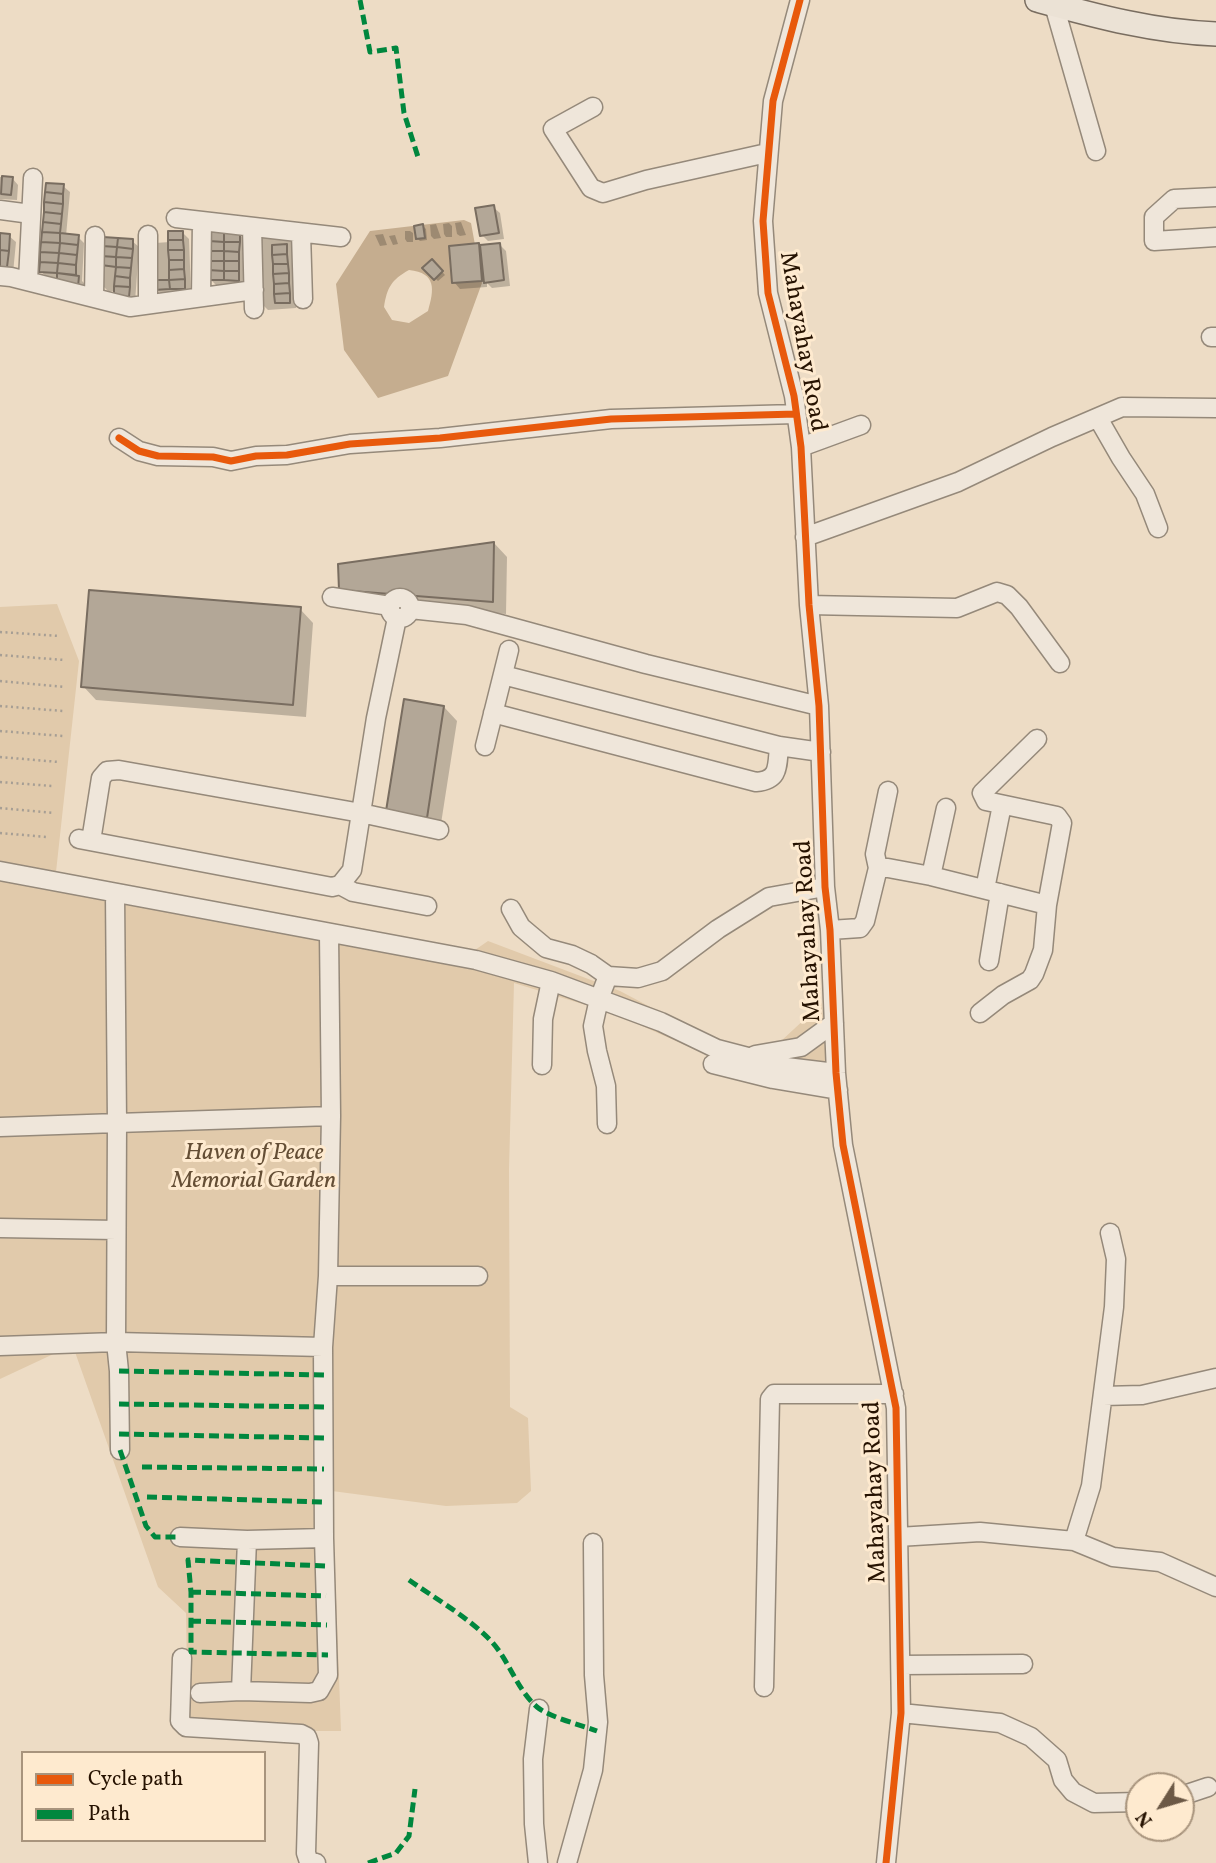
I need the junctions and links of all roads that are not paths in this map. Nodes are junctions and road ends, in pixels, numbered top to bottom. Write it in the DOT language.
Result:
graph roads {
  1 [pos="800,0"];
  2 [pos="1046,2"];
  3 [pos="1216,34"];
  4 [pos="593,107"];
  5 [pos="1096,151"];
  6 [pos="767,153"];
  7 [pos="33,178"];
  8 [pos="1216,197"];
  9 [pos="0,210"];
  10 [pos="31,214"];
  11 [pos="176,218"];
  12 [pos="202,221"];
  13 [pos="252,227"];
  14 [pos="300,233"];
  15 [pos="148,235"];
  16 [pos="94,236"];
  17 [pos="341,237"];
  18 [pos="1216,237"];
  19 [pos="10,280"];
  20 [pos="254,290"];
  21 [pos="201,297"];
  22 [pos="93,298"];
  23 [pos="303,299"];
  24 [pos="148,304"];
  25 [pos="254,309"];
  26 [pos="1216,408"];
  27 [pos="796,414"];
  28 [pos="1098,418"];
  29 [pos="861,425"];
  30 [pos="119,438"];
  31 [pos="800,447"];
  32 [pos="1158,528"];
  33 [pos="805,537"];
  34 [pos="332,597"];
  35 [pos="809,604"];
  36 [pos="399,611"];
  37 [pos="509,650"];
  38 [pos="1060,663"];
  39 [pos="503,675"];
  40 [pos="819,706"];
  41 [pos="493,713"];
  42 [pos="1037,739"];
  43 [pos="485,746"];
  44 [pos="779,746"];
  45 [pos="821,752"];
  46 [pos="888,791"];
  47 [pos="1002,805"];
  48 [pos="946,808"];
  49 [pos="361,813"];
  50 [pos="439,830"];
  51 [pos="878,868"];
  52 [pos="0,871"];
  53 [pos="931,876"];
  54 [pos="340,885"];
  55 [pos="825,887"];
  56 [pos="992,891"];
  57 [pos="115,894"];
  58 [pos="1047,905"];
  59 [pos="427,906"];
  60 [pos="511,909"];
  61 [pos="830,930"];
  62 [pos="329,934"];
  63 [pos="989,961"];
  64 [pos="608,976"];
  65 [pos="551,981"];
  66 [pos="598,999"];
  67 [pos="980,1013"];
  68 [pos="834,1023"];
  69 [pos="748,1056"];
  70 [pos="713,1063"];
  71 [pos="542,1066"];
  72 [pos="837,1082"];
  73 [pos="331,1116"];
  74 [pos="117,1123"];
  75 [pos="607,1124"];
  76 [pos="0,1127"];
  77 [pos="0,1228"];
  78 [pos="116,1230"];
  79 [pos="1110,1233"];
  80 [pos="328,1276"];
  81 [pos="478,1276"];
  82 [pos="116,1342"];
  83 [pos="0,1346"];
  84 [pos="323,1347"];
  85 [pos="1216,1378"];
  86 [pos="894,1394"];
  87 [pos="1102,1396"];
  88 [pos="120,1450"];
  89 [pos="180,1537"];
  90 [pos="898,1537"];
  91 [pos="324,1538"];
  92 [pos="247,1540"];
  93 [pos="1074,1541"];
  94 [pos="593,1544"];
  95 [pos="1216,1587"];
  96 [pos="182,1658"];
  97 [pos="1023,1664"];
  98 [pos="902,1665"];
  99 [pos="764,1687"];
  100 [pos="241,1691"];
  101 [pos="200,1693"];
  102 [pos="539,1709"];
  103 [pos="901,1713"];
  104 [pos="1208,1787"];
  105 [pos="1195,1791"];
  106 [pos="1125,1802"];
  107 [pos="316,1863"];
  108 [pos="538,1863"];
  109 [pos="566,1863"];
  110 [pos="886,1863"];
  1 -- 6 [label="street, Mahayahay Road"];
  2 -- 3 [label="main road"];
  2 -- 5 [label="street"];
  4 -- 6 [label="street"];
  6 -- 27 [label="street, Mahayahay Road"];
  7 -- 10 [label="street"];
  8 -- 18 [label="street"];
  9 -- 10 [label="street"];
  10 -- 19 [label="street"];
  11 -- 12 [label="street"];
  12 -- 13 [label="street"];
  12 -- 21 [label="street"];
  13 -- 14 [label="street"];
  13 -- 20 [label="street"];
  14 -- 17 [label="street"];
  14 -- 23 [label="street"];
  15 -- 24 [label="street"];
  16 -- 22 [label="street"];
  19 -- 22 [label="street"];
  20 -- 21 [label="street"];
  20 -- 25 [label="street"];
  21 -- 24 [label="street"];
  22 -- 24 [label="street"];
  26 -- 28 [label="street"];
  27 -- 30 [label="street"];
  27 -- 31 [label="street, Mahayahay Road"];
  28 -- 32 [label="street"];
  28 -- 33 [label="street"];
  29 -- 31 [label="street"];
  31 -- 33 [label="street, Mahayahay Road"];
  33 -- 35 [label="street, Mahayahay Road"];
  34 -- 36 [label="street"];
  35 -- 38 [label="street"];
  35 -- 40 [label="street, Mahayahay Road"];
  36 -- 40 [label="street"];
  36 -- 49 [label="street"];
  37 -- 39 [label="street"];
  39 -- 41 [label="street"];
  39 -- 44 [label="street"];
  40 -- 45 [label="street, Mahayahay Road"];
  41 -- 43 [label="street"];
  41 -- 44 [label="street"];
  42 -- 47 [label="street"];
  44 -- 45 [label="street"];
  45 -- 55 [label="street, Mahayahay Road"];
  46 -- 51 [label="street"];
  47 -- 56 [label="street"];
  47 -- 58 [label="street"];
  48 -- 53 [label="street"];
  49 -- 50 [label="street"];
  49 -- 54 [label="street"];
  49 -- 54 [label="street"];
  51 -- 53 [label="street"];
  51 -- 61 [label="street"];
  52 -- 57 [label="street"];
  53 -- 56 [label="street"];
  54 -- 59 [label="street"];
  55 -- 61 [label="street, Mahayahay Road"];
  55 -- 64 [label="street"];
  56 -- 58 [label="street"];
  56 -- 63 [label="street"];
  57 -- 62 [label="street"];
  57 -- 74 [label="street"];
  58 -- 67 [label="street"];
  60 -- 64 [label="street"];
  61 -- 68 [label="street, Mahayahay Road"];
  62 -- 65 [label="street"];
  62 -- 73 [label="street"];
  64 -- 66 [label="street"];
  65 -- 66 [label="street"];
  65 -- 71 [label="street"];
  66 -- 69 [label="street"];
  66 -- 75 [label="street"];
  68 -- 69 [label="street"];
  68 -- 72 [label="street, Mahayahay Road"];
  69 -- 72 [label="street"];
  70 -- 72 [label="street"];
  72 -- 86 [label="street, Mahayahay Road"];
  73 -- 74 [label="street"];
  73 -- 80 [label="street"];
  74 -- 76 [label="street"];
  74 -- 78 [label="street"];
  77 -- 78 [label="street"];
  78 -- 82 [label="street"];
  79 -- 87 [label="street"];
  80 -- 81 [label="street"];
  80 -- 84 [label="street"];
  82 -- 83 [label="street"];
  82 -- 84 [label="street"];
  82 -- 88 [label="street"];
  84 -- 91 [label="street"];
  85 -- 87 [label="street"];
  86 -- 90 [label="street, Mahayahay Road"];
  86 -- 99 [label="street"];
  87 -- 93 [label="street"];
  89 -- 92 [label="street"];
  90 -- 93 [label="street"];
  90 -- 98 [label="street, Mahayahay Road"];
  91 -- 92 [label="street"];
  91 -- 100 [label="street"];
  92 -- 100 [label="street"];
  93 -- 95 [label="street"];
  94 -- 109 [label="street"];
  96 -- 107 [label="street"];
  97 -- 98 [label="street"];
  98 -- 103 [label="street, Mahayahay Road"];
  100 -- 101 [label="street"];
  102 -- 108 [label="street"];
  103 -- 106 [label="street"];
  103 -- 110 [label="street, Mahayahay Road"];
  104 -- 105 [label="street"];
}
